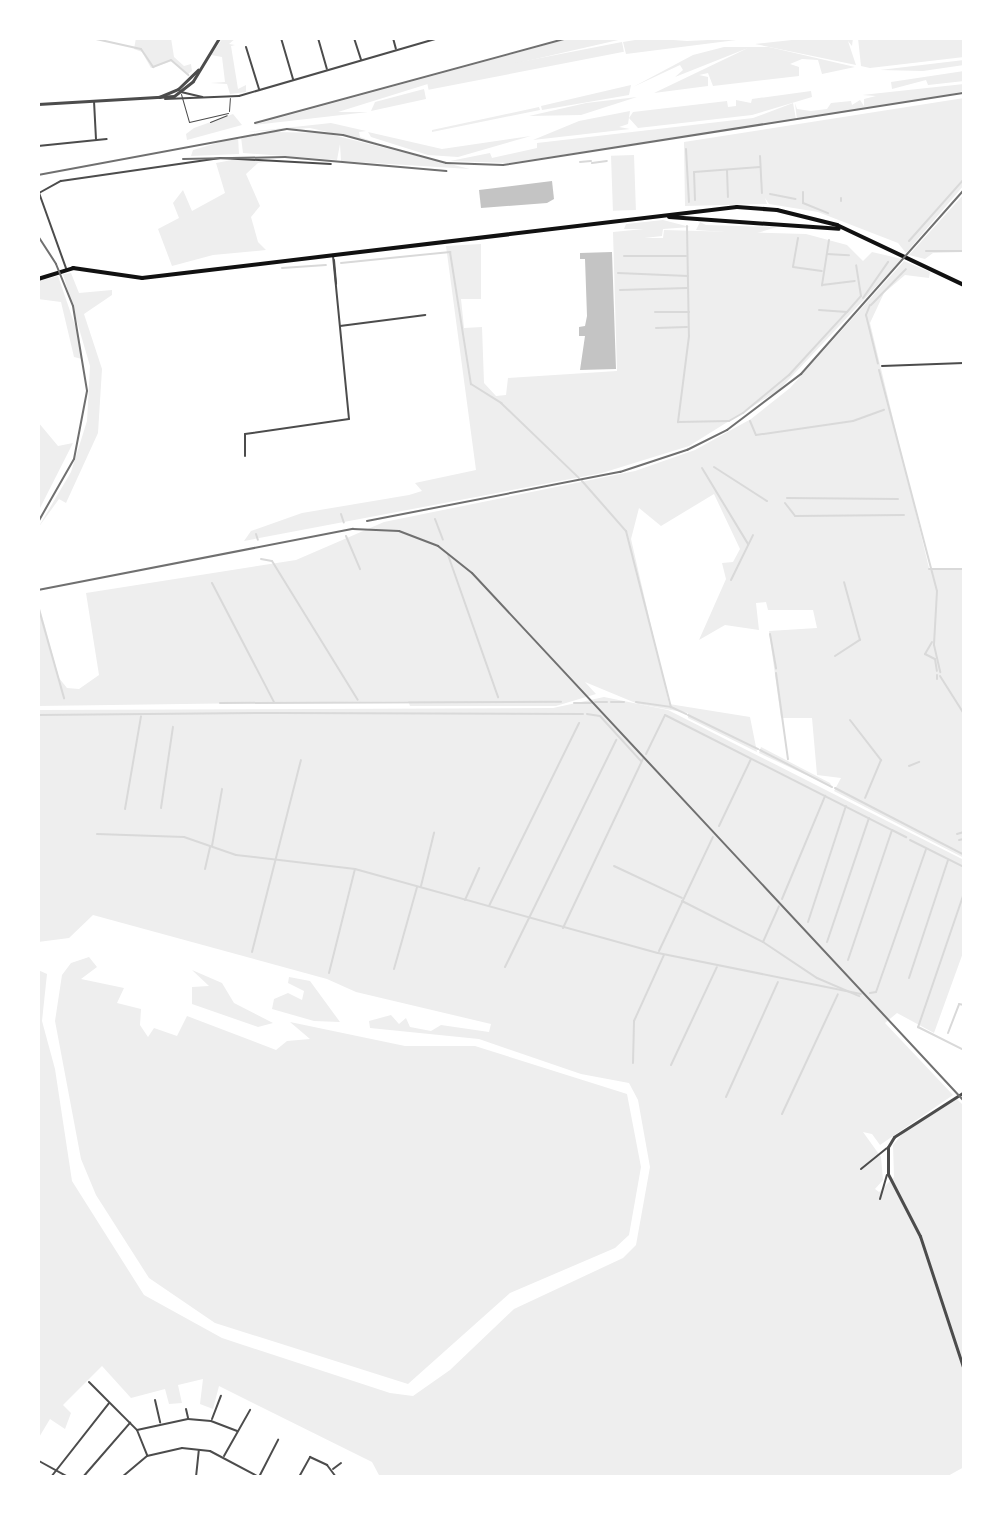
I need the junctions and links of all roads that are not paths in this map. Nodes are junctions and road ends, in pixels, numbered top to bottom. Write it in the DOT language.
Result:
graph roads {
  1 [pos="281,38"];
  2 [pos="318,38"];
  3 [pos="354,38"];
  4 [pos="393,38"];
  5 [pos="438,38"];
  6 [pos="218,39"];
  7 [pos="246,47"];
  8 [pos="396,51"];
  9 [pos="361,61"];
  10 [pos="199,69"];
  11 [pos="327,71"];
  12 [pos="293,80"];
  13 [pos="190,84"];
  14 [pos="180,90"];
  15 [pos="259,91"];
  16 [pos="194,95"];
  17 [pos="156,98"];
  18 [pos="204,98"];
  19 [pos="230,98"];
  20 [pos="165,99"];
  21 [pos="94,100"];
  22 [pos="183,100"];
  23 [pos="38,104"];
  24 [pos="228,113"];
  25 [pos="210,122"];
  26 [pos="107,139"];
  27 [pos="96,140"];
  28 [pos="38,146"];
  29 [pos="331,164"];
  30 [pos="38,192"];
  31 [pos="737,207"];
  32 [pos="758,208"];
  33 [pos="693,214"];
  34 [pos="812,217"];
  35 [pos="741,219"];
  36 [pos="753,220"];
  37 [pos="809,224"];
  38 [pos="841,229"];
  39 [pos="334,257"];
  40 [pos="66,269"];
  41 [pos="38,279"];
  42 [pos="964,285"];
  43 [pos="425,315"];
  44 [pos="339,326"];
  45 [pos="964,363"];
  46 [pos="882,366"];
  47 [pos="245,456"];
  48 [pos="964,1092"];
  49 [pos="888,1147"];
  50 [pos="861,1169"];
  51 [pos="888,1174"];
  52 [pos="880,1199"];
  53 [pos="964,1370"];
  54 [pos="89,1382"];
  55 [pos="221,1396"];
  56 [pos="155,1400"];
  57 [pos="110,1402"];
  58 [pos="186,1409"];
  59 [pos="250,1410"];
  60 [pos="188,1419"];
  61 [pos="211,1421"];
  62 [pos="130,1422"];
  63 [pos="161,1423"];
  64 [pos="137,1430"];
  65 [pos="237,1431"];
  66 [pos="278,1440"];
  67 [pos="199,1449"];
  68 [pos="147,1456"];
  69 [pos="223,1457"];
  70 [pos="39,1461"];
  71 [pos="341,1463"];
  72 [pos="55,1470"];
  73 [pos="332,1470"];
  74 [pos="51,1477"];
  75 [pos="68,1477"];
  76 [pos="83,1477"];
  77 [pos="122,1477"];
  78 [pos="196,1477"];
  79 [pos="259,1477"];
  80 [pos="299,1477"];
  81 [pos="336,1477"];
  1 -- 12 [label="street"];
  2 -- 11 [label="street"];
  3 -- 9 [label="street"];
  4 -- 8 [label="street"];
  5 -- 8 [label="street"];
  6 -- 10 [label="street"];
  7 -- 15 [label="street"];
  8 -- 9 [label="street"];
  9 -- 11 [label="street"];
  10 -- 13 [label="street"];
  10 -- 14 [label="street"];
  11 -- 12 [label="street"];
  12 -- 15 [label="street"];
  13 -- 14 [label="street"];
  13 -- 16 [label="street"];
  14 -- 16 [label="street"];
  14 -- 17 [label="street"];
  14 -- 20 [label="street"];
  14 -- 22 [label="lane"];
  15 -- 19 [label="street"];
  16 -- 18 [label="street"];
  17 -- 20 [label="street"];
  17 -- 21 [label="street"];
  18 -- 19 [label="street"];
  18 -- 22 [label="street"];
  19 -- 24 [label="lane"];
  20 -- 22 [label="street"];
  21 -- 23 [label="street"];
  21 -- 27 [label="street"];
  22 -- 24 [label="lane"];
  24 -- 25 [label="lane"];
  26 -- 27 [label="street"];
  27 -- 28 [label="street"];
  29 -- 30 [label="street"];
  30 -- 40 [label="street"];
  31 -- 32 [label="main road"];
  31 -- 33 [label="main road"];
  31 -- 35 [label="main road"];
  32 -- 34 [label="main road"];
  32 -- 36 [label="main road"];
  33 -- 35 [label="main road"];
  33 -- 39 [label="main road"];
  34 -- 37 [label="main road"];
  34 -- 38 [label="main road"];
  35 -- 36 [label="main road"];
  36 -- 37 [label="main road"];
  37 -- 38 [label="main road"];
  38 -- 42 [label="main road"];
  39 -- 40 [label="main road"];
  39 -- 44 [label="street"];
  40 -- 41 [label="main road"];
  43 -- 44 [label="street"];
  44 -- 47 [label="street"];
  45 -- 46 [label="street"];
  48 -- 49 [label="street"];
  49 -- 50 [label="street"];
  49 -- 51 [label="street"];
  51 -- 52 [label="street"];
  51 -- 53 [label="street"];
  54 -- 57 [label="street"];
  55 -- 61 [label="street"];
  56 -- 63 [label="street"];
  57 -- 62 [label="street"];
  57 -- 72 [label="street"];
  58 -- 60 [label="street"];
  59 -- 65 [label="street"];
  60 -- 61 [label="street"];
  60 -- 63 [label="street"];
  61 -- 65 [label="street"];
  62 -- 64 [label="street"];
  62 -- 76 [label="street"];
  63 -- 64 [label="street"];
  64 -- 68 [label="street"];
  65 -- 69 [label="street"];
  66 -- 79 [label="street"];
  67 -- 68 [label="street"];
  67 -- 69 [label="street"];
  67 -- 78 [label="street"];
  68 -- 77 [label="street"];
  69 -- 79 [label="street"];
  70 -- 72 [label="street"];
  71 -- 73 [label="street"];
  72 -- 74 [label="street"];
  72 -- 75 [label="street"];
  73 -- 80 [label="street"];
  73 -- 81 [label="street"];
}
